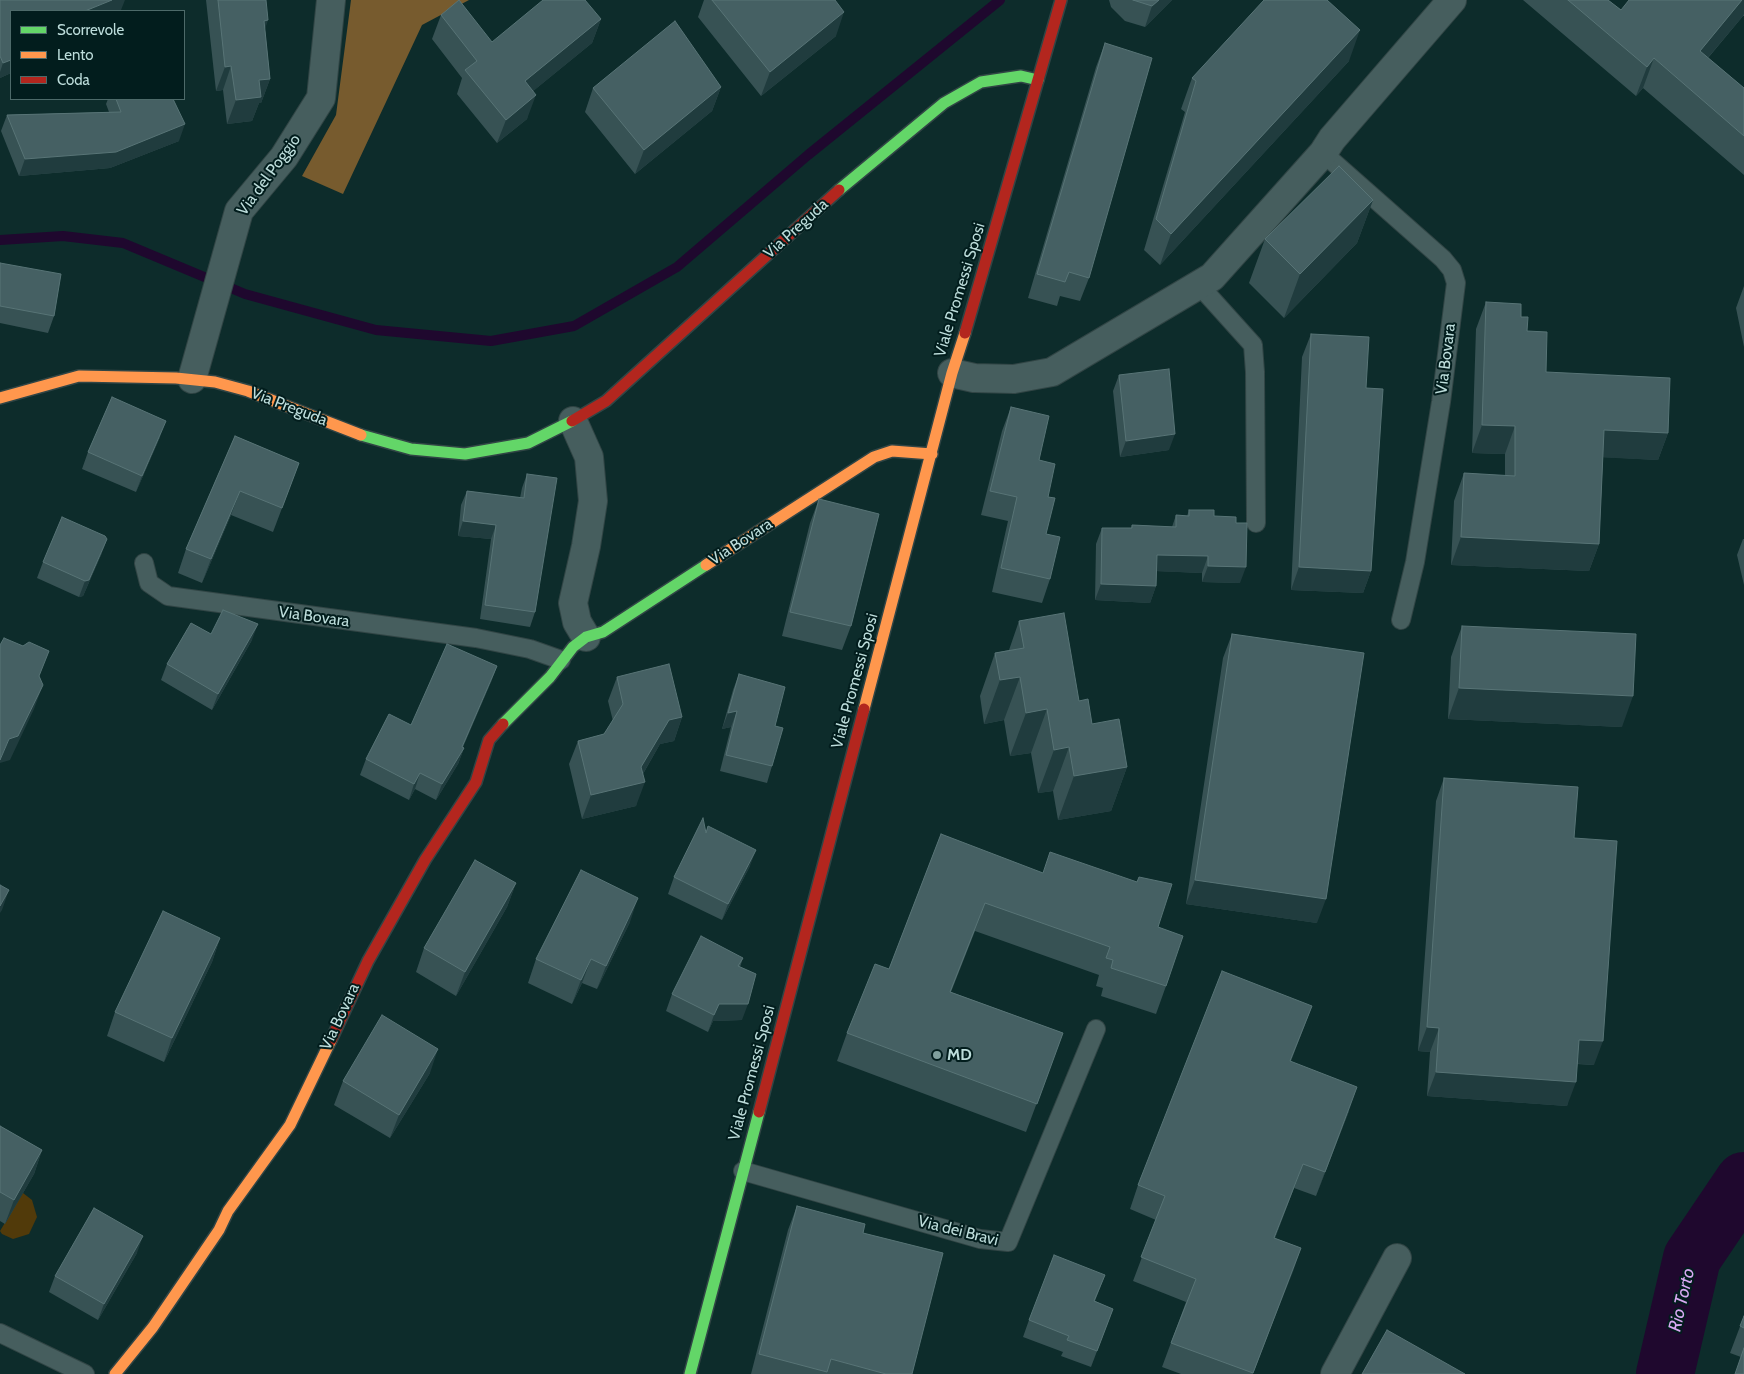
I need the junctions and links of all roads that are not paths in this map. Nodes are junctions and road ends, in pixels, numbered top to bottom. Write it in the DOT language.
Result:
graph roads {
  1 [pos="331,0"];
  2 [pos="1061,0"];
  3 [pos="1452,0"];
  4 [pos="1038,80"];
  5 [pos="1323,153"];
  6 [pos="1199,285"];
  7 [pos="952,373"];
  8 [pos="192,379"];
  9 [pos="0,398"];
  10 [pos="573,422"];
  11 [pos="932,454"];
  12 [pos="1256,523"];
  13 [pos="144,563"];
  14 [pos="1401,620"];
  15 [pos="586,637"];
  16 [pos="561,660"];
  17 [pos="1096,1029"];
  18 [pos="743,1171"];
  19 [pos="1397,1258"];
  20 [pos="0,1333"];
  21 [pos="85,1374"];
  22 [pos="115,1374"];
  23 [pos="690,1374"];
  24 [pos="1335,1374"];
  1 -- 8 [label="street, Via del Poggio"];
  2 -- 4 [label="street, Viale Promessi Sposi"];
  3 -- 5 [label="street"];
  4 -- 7 [label="street, Viale Promessi Sposi"];
  4 -- 10 [label="street, Via Preguda"];
  5 -- 6 [label="street"];
  5 -- 14 [label="lane, Via Bovara"];
  6 -- 7 [label="street"];
  6 -- 12 [label="lane"];
  7 -- 11 [label="street, Viale Promessi Sposi"];
  8 -- 9 [label="street, Via Preguda"];
  8 -- 10 [label="street, Via Preguda"];
  10 -- 15 [label="street"];
  11 -- 15 [label="street, Via Bovara"];
  11 -- 18 [label="street, Viale Promessi Sposi"];
  13 -- 16 [label="lane, Via Bovara"];
  15 -- 16 [label="street, Via Bovara"];
  16 -- 22 [label="street, Via Bovara"];
  17 -- 18 [label="lane, Via dei Bravi"];
  18 -- 23 [label="street, Viale Promessi Sposi"];
  19 -- 24 [label="street"];
  20 -- 21 [label="lane"];
}
